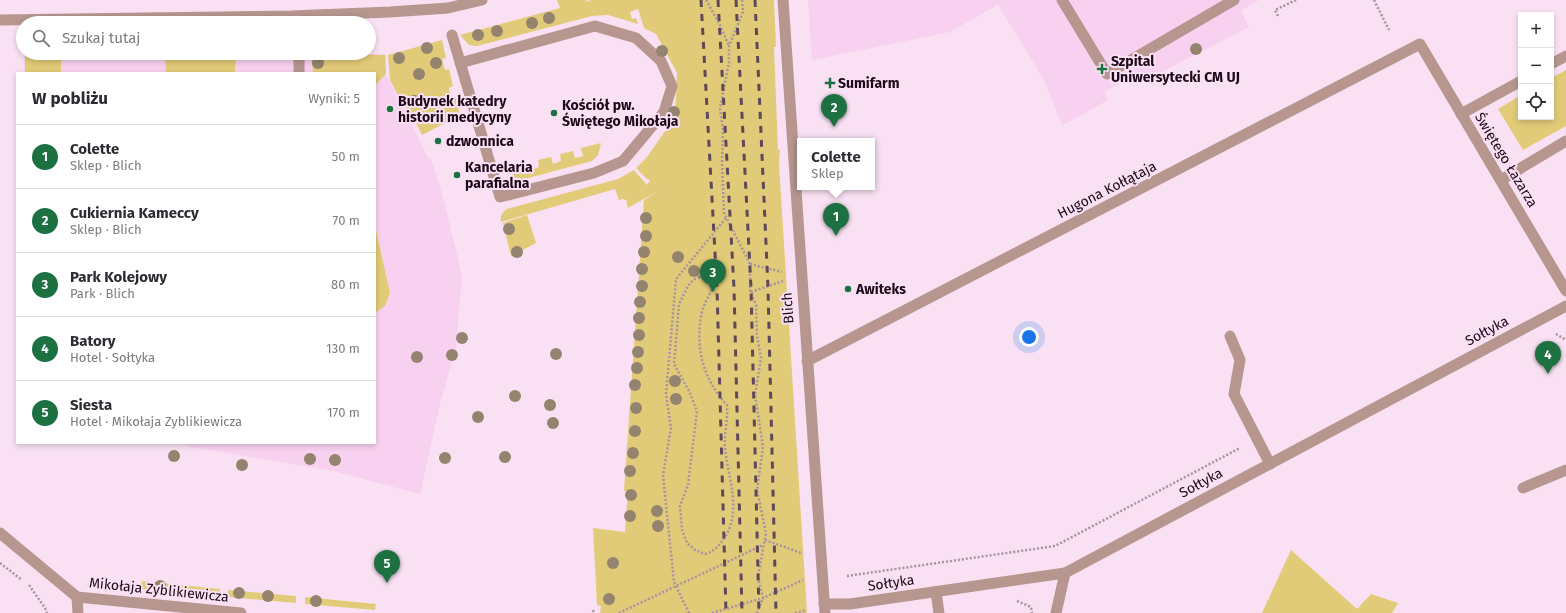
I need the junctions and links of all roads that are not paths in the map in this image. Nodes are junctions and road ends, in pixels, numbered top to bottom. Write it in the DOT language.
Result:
graph roads {
  1 [pos="482,0"];
  2 [pos="784,0"];
  3 [pos="1062,0"];
  4 [pos="1234,0"];
  5 [pos="340,16"];
  6 [pos="0,20"];
  7 [pos="16,20"];
  8 [pos="452,34"];
  9 [pos="1420,44"];
  10 [pos="1566,56"];
  11 [pos="299,60"];
  12 [pos="1554,62"];
  13 [pos="460,63"];
  14 [pos="299,72"];
  15 [pos="1518,83"];
  16 [pos="1461,114"];
  17 [pos="1566,142"];
  18 [pos="1501,180"];
  19 [pos="1566,291"];
  20 [pos="1566,306"];
  21 [pos="1230,336"];
  22 [pos="807,361"];
  23 [pos="1270,464"];
  24 [pos="1566,470"];
  25 [pos="1523,488"];
  26 [pos="0,533"];
  27 [pos="1065,573"];
  28 [pos="936,592"];
  29 [pos="77,597"];
  30 [pos="824,609"];
  31 [pos="78,613"];
  32 [pos="241,613"];
  33 [pos="939,613"];
  34 [pos="1056,613"];
  1 -- 5 [label="street"];
  2 -- 22 [label="street, Blich"];
  3 -- 4 [label="street"];
  6 -- 7 [label="street"];
  8 -- 13 [label="street"];
  9 -- 16 [label="street, Świętego Łazarza"];
  9 -- 22 [label="street, Hugona Kołłątaja"];
  10 -- 12 [label="street"];
  11 -- 14 [label="street"];
  13 -- 13 [label="street"];
  15 -- 16 [label="street"];
  16 -- 18 [label="street, Świętego Łazarza"];
  17 -- 18 [label="street"];
  18 -- 19 [label="street, Świętego Łazarza"];
  20 -- 23 [label="street, Sołtyka"];
  21 -- 23 [label="street"];
  22 -- 30 [label="street, Blich"];
  23 -- 27 [label="street, Sołtyka"];
  24 -- 25 [label="street"];
  26 -- 29 [label="street, Mikołaja Zyblikiewicza"];
  27 -- 28 [label="street, Sołtyka"];
  27 -- 34 [label="street"];
  28 -- 30 [label="street, Sołtyka"];
  28 -- 33 [label="street"];
  29 -- 31 [label="street"];
  29 -- 32 [label="street, Mikołaja Zyblikiewicza"];
}
